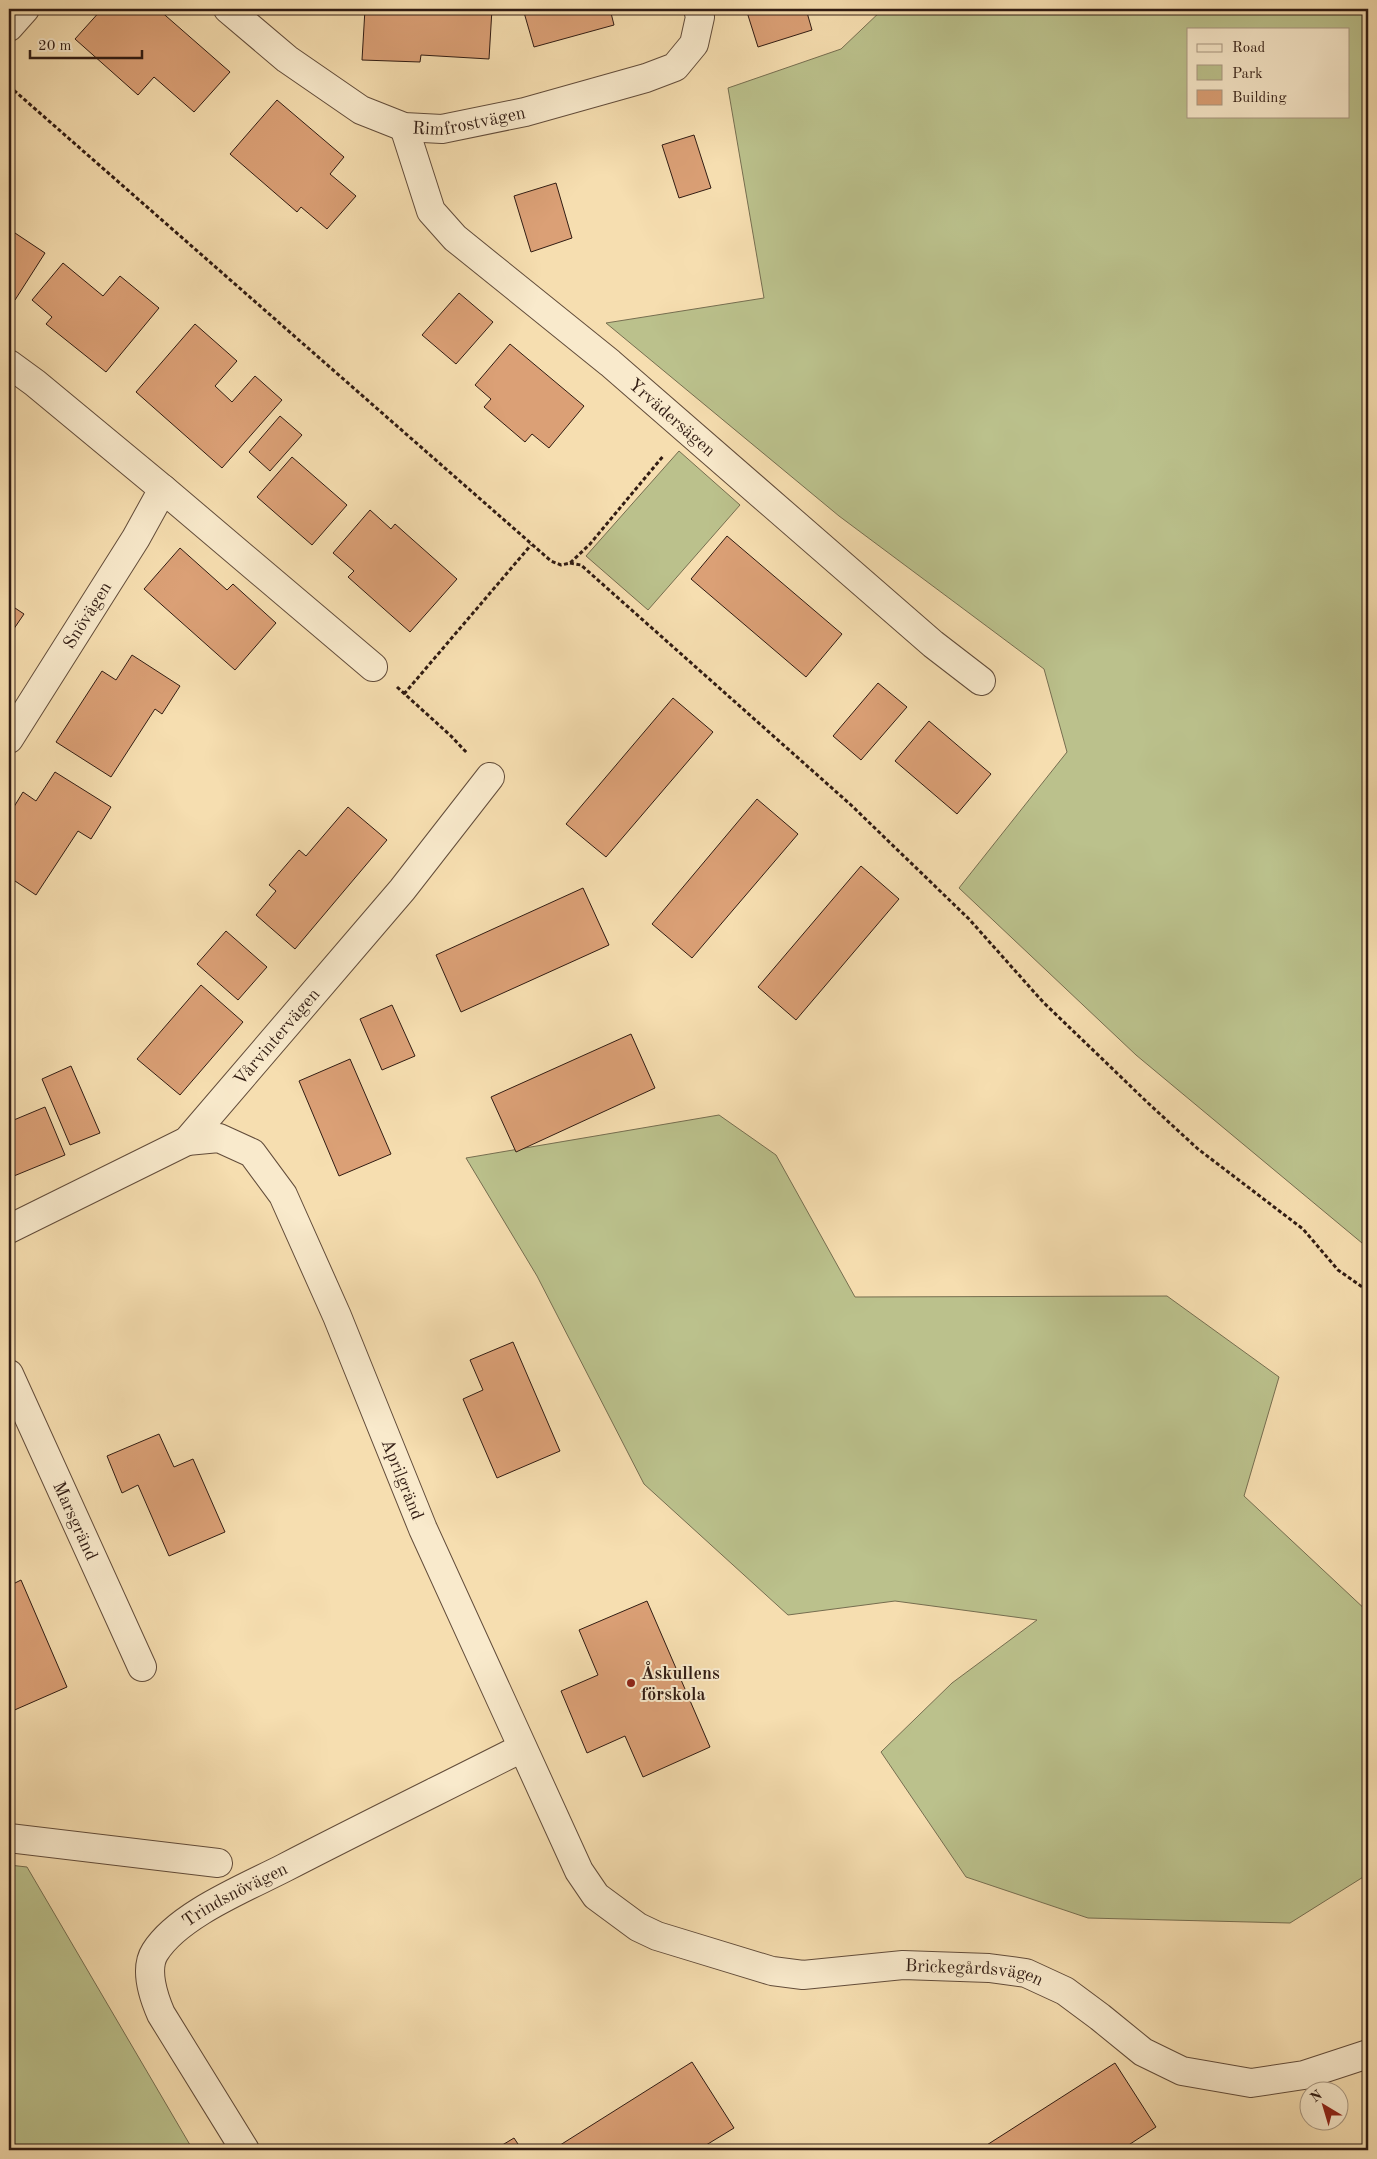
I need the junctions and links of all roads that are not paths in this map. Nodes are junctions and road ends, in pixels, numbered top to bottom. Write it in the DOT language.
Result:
graph roads {
  1 [pos="25,9"];
  2 [pos="228,9"];
  3 [pos="698,9"];
  4 [pos="9,27"];
  5 [pos="404,128"];
  6 [pos="9,364"];
  7 [pos="162,490"];
  8 [pos="373,667"];
  9 [pos="981,681"];
  10 [pos="9,739"];
  11 [pos="490,776"];
  12 [pos="187,1141"];
  13 [pos="9,1229"];
  14 [pos="9,1374"];
  15 [pos="142,1668"];
  16 [pos="522,1748"];
  17 [pos="9,1838"];
  18 [pos="218,1863"];
  19 [pos="579,1871"];
  20 [pos="1368,2054"];
  21 [pos="245,2150"];
  1 -- 4 [label="street"];
  2 -- 5 [label="street, Rimfrostvägen"];
  3 -- 5 [label="street, Rimfrostvägen"];
  5 -- 9 [label="street, Yrvädersägen"];
  6 -- 7 [label="street"];
  7 -- 8 [label="street"];
  7 -- 10 [label="street, Snövägen"];
  11 -- 12 [label="street, Vårvintervägen"];
  12 -- 13 [label="street, Vårvintervägen"];
  12 -- 16 [label="street, Aprilgränd"];
  14 -- 15 [label="street, Marsgränd"];
  16 -- 19 [label="street, Aprilgränd"];
  16 -- 21 [label="street, Trindsnövägen"];
  17 -- 18 [label="street"];
  19 -- 20 [label="street, Brickegårdsvägen"];
}
